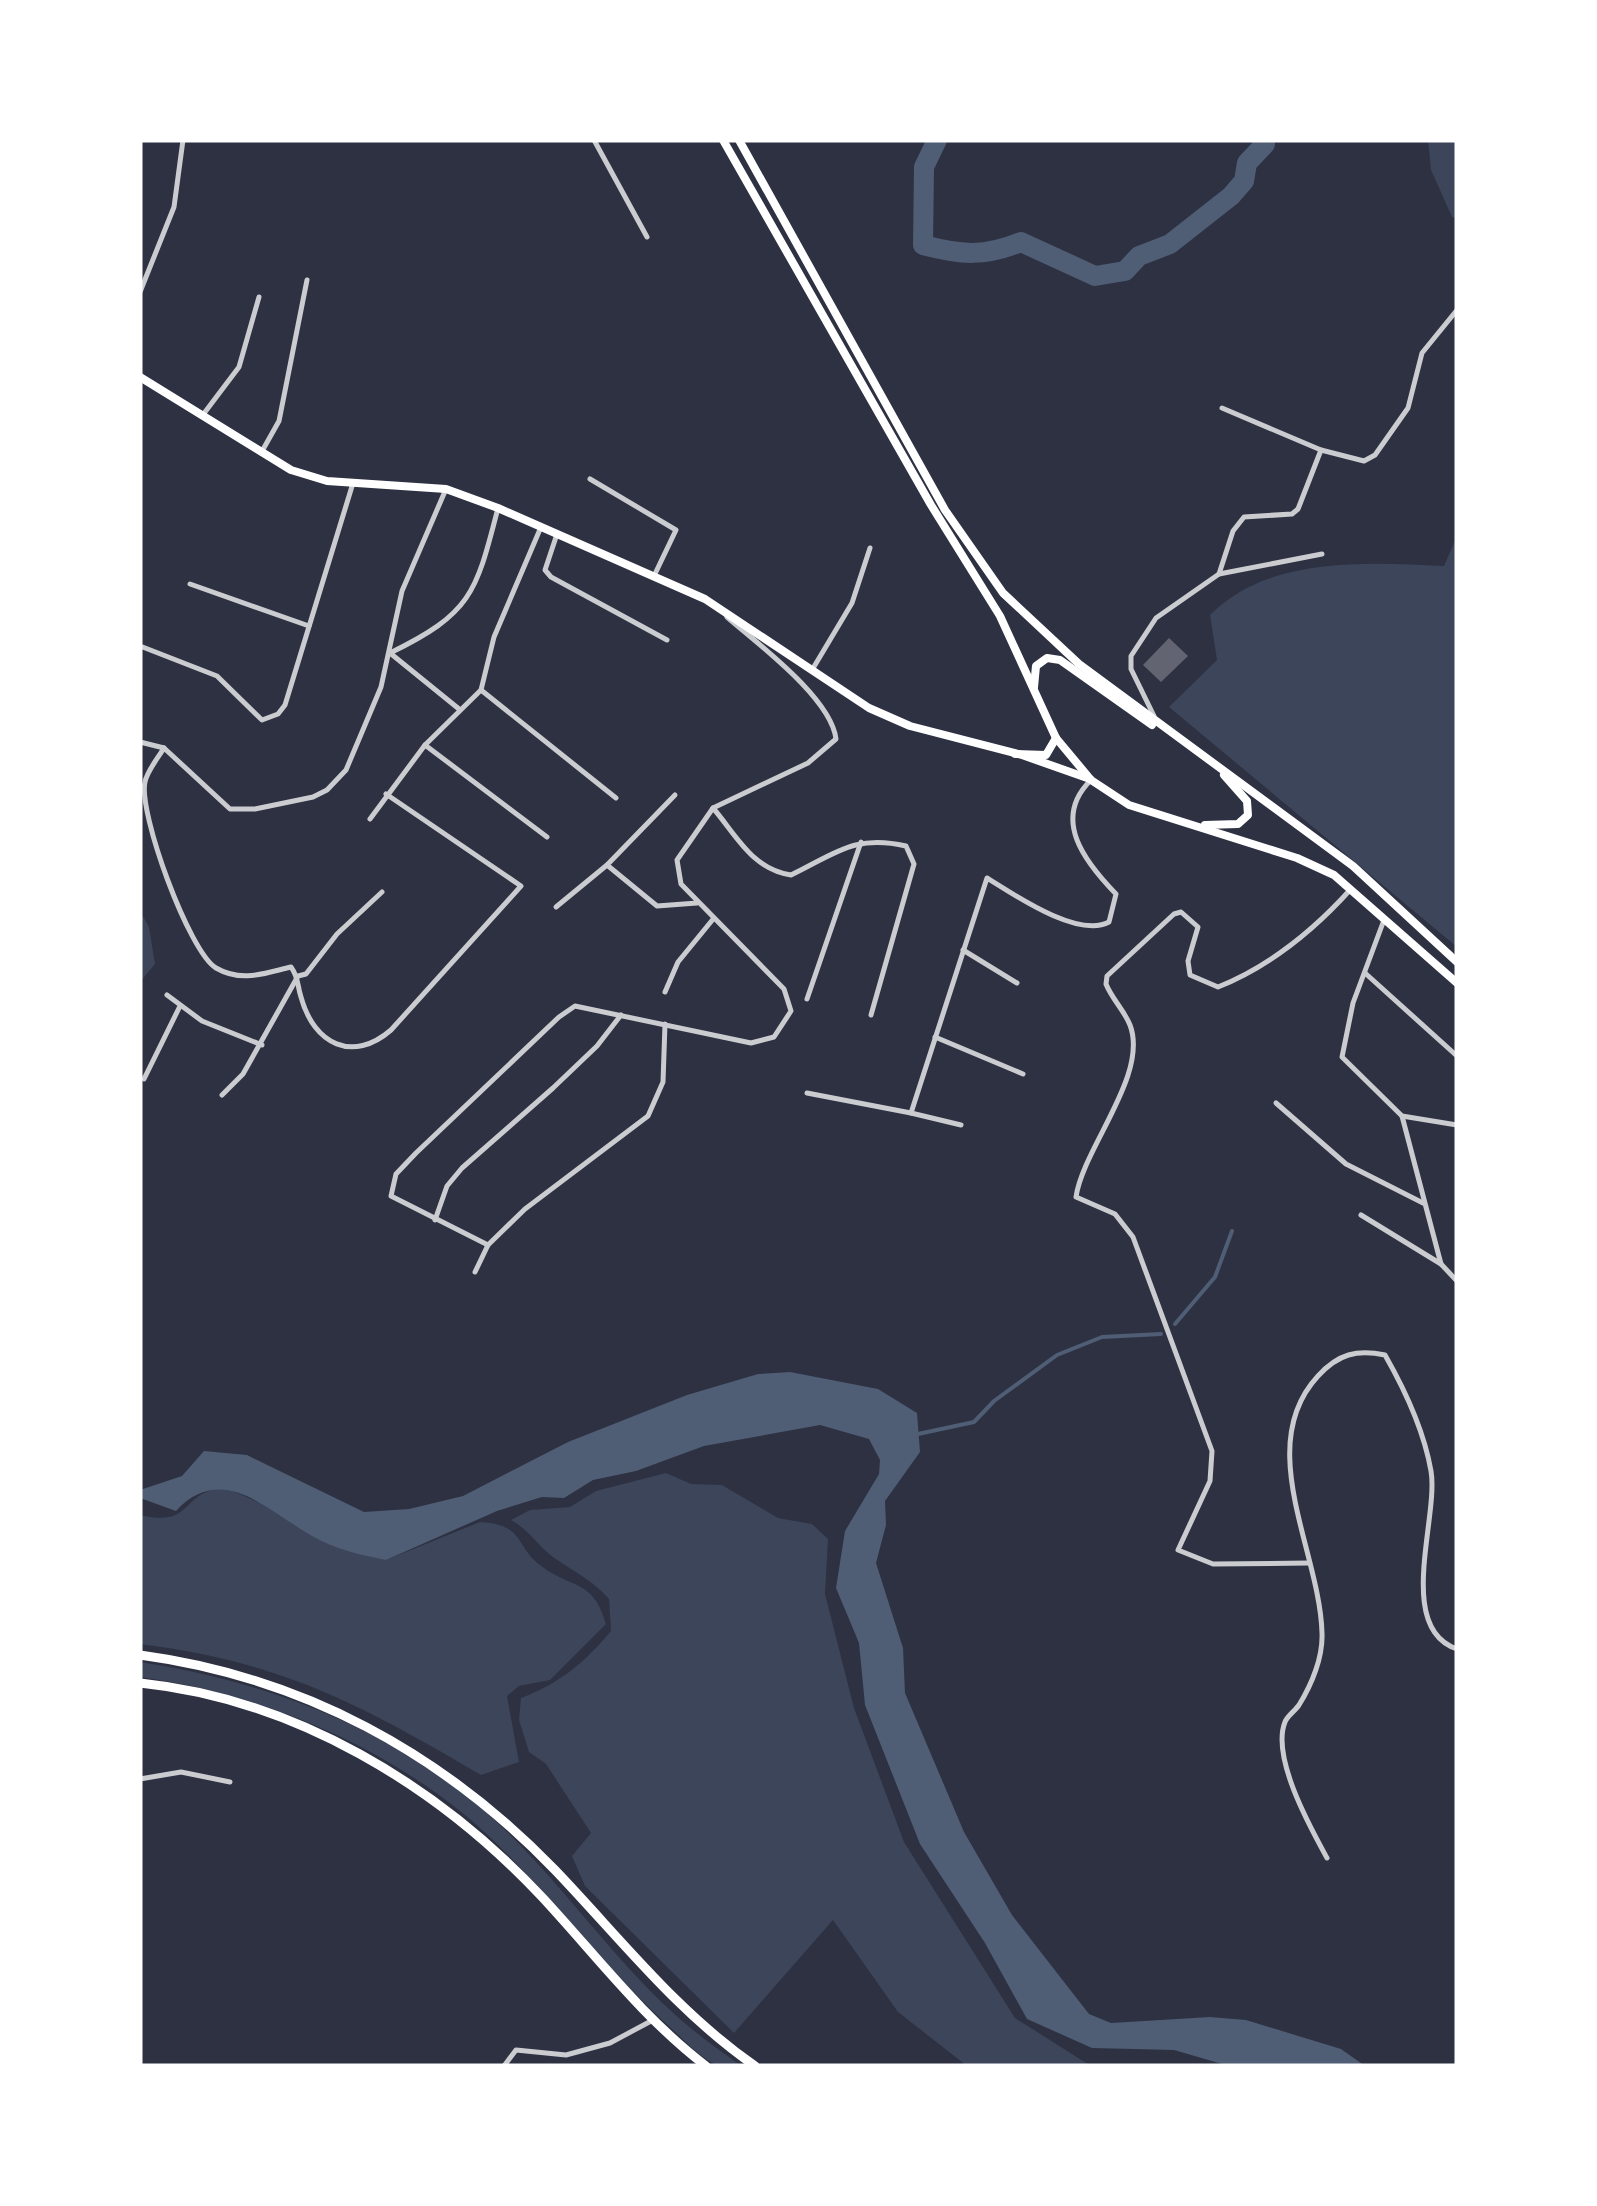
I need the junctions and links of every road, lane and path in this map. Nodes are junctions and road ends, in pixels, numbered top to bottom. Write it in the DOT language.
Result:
graph roads {
  1 [pos="182,140"];
  2 [pos="594,140"];
  3 [pos="722,140"];
  4 [pos="739,140"];
  5 [pos="647,236"];
  6 [pos="307,280"];
  7 [pos="140,292"];
  8 [pos="259,297"];
  9 [pos="1457,310"];
  10 [pos="140,378"];
  11 [pos="1222,408"];
  12 [pos="200,418"];
  13 [pos="1322,450"];
  14 [pos="261,453"];
  15 [pos="590,479"];
  16 [pos="352,484"];
  17 [pos="446,489"];
  18 [pos="498,508"];
  19 [pos="541,527"];
  20 [pos="557,534"];
  21 [pos="870,548"];
  22 [pos="1322,554"];
  23 [pos="1220,574"];
  24 [pos="654,576"];
  25 [pos="190,584"];
  26 [pos="705,599"];
  27 [pos="310,626"];
  28 [pos="667,640"];
  29 [pos="140,646"];
  30 [pos="390,653"];
  31 [pos="812,670"];
  32 [pos="482,690"];
  33 [pos="1034,690"];
  34 [pos="460,710"];
  35 [pos="1157,723"];
  36 [pos="1056,738"];
  37 [pos="140,742"];
  38 [pos="1186,745"];
  39 [pos="426,746"];
  40 [pos="164,748"];
  41 [pos="1016,754"];
  42 [pos="1209,760"];
  43 [pos="1091,780"];
  44 [pos="386,794"];
  45 [pos="675,795"];
  46 [pos="616,798"];
  47 [pos="712,808"];
  48 [pos="370,819"];
  49 [pos="1196,826"];
  50 [pos="547,836"];
  51 [pos="861,842"];
  52 [pos="607,865"];
  53 [pos="1350,890"];
  54 [pos="382,892"];
  55 [pos="698,903"];
  56 [pos="556,907"];
  57 [pos="714,918"];
  58 [pos="1386,918"];
  59 [pos="964,950"];
  60 [pos="1457,962"];
  61 [pos="1364,973"];
  62 [pos="298,976"];
  63 [pos="1017,983"];
  64 [pos="1457,983"];
  65 [pos="664,992"];
  66 [pos="167,995"];
  67 [pos="808,999"];
  68 [pos="180,1006"];
  69 [pos="621,1015"];
  70 [pos="871,1015"];
  71 [pos="665,1024"];
  72 [pos="935,1036"];
  73 [pos="262,1045"];
  74 [pos="1457,1056"];
  75 [pos="1023,1074"];
  76 [pos="144,1079"];
  77 [pos="806,1093"];
  78 [pos="222,1095"];
  79 [pos="1276,1104"];
  80 [pos="911,1112"];
  81 [pos="1402,1116"];
  82 [pos="961,1125"];
  83 [pos="1457,1125"];
  84 [pos="1423,1202"];
  85 [pos="1361,1215"];
  86 [pos="435,1220"];
  87 [pos="488,1245"];
  88 [pos="1440,1264"];
  89 [pos="474,1272"];
  90 [pos="1457,1281"];
  91 [pos="1309,1563"];
  92 [pos="1457,1649"];
  93 [pos="140,1656"];
  94 [pos="140,1682"];
  95 [pos="140,1779"];
  96 [pos="230,1782"];
  97 [pos="1327,1858"];
  98 [pos="653,2020"];
  99 [pos="504,2066"];
  100 [pos="706,2066"];
  101 [pos="755,2066"];
  1 -- 7 [label="street"];
  2 -- 5 [label="street"];
  3 -- 33 [label="main road"];
  4 -- 35 [label="main road"];
  6 -- 14 [label="street"];
  8 -- 12 [label="street"];
  9 -- 13 [label="street"];
  10 -- 12 [label="main road"];
  11 -- 13 [label="street"];
  12 -- 14 [label="main road"];
  13 -- 23 [label="street"];
  14 -- 16 [label="main road"];
  15 -- 24 [label="street"];
  16 -- 17 [label="main road"];
  16 -- 27 [label="street"];
  17 -- 18 [label="main road"];
  17 -- 30 [label="street"];
  18 -- 19 [label="main road"];
  18 -- 30 [label="street"];
  19 -- 20 [label="main road"];
  19 -- 32 [label="street"];
  20 -- 24 [label="main road"];
  20 -- 28 [label="street"];
  21 -- 31 [label="street"];
  22 -- 23 [label="street"];
  23 -- 35 [label="street"];
  24 -- 26 [label="main road"];
  25 -- 27 [label="street"];
  26 -- 31 [label="main road"];
  26 -- 47 [label="street"];
  27 -- 29 [label="street"];
  30 -- 34 [label="street"];
  30 -- 40 [label="street"];
  31 -- 41 [label="main road"];
  32 -- 34 [label="street"];
  32 -- 46 [label="street"];
  33 -- 36 [label="main road"];
  33 -- 38 [label="main road"];
  34 -- 39 [label="street"];
  35 -- 38 [label="main road"];
  36 -- 41 [label="main road"];
  36 -- 43 [label="main road"];
  37 -- 40 [label="street"];
  38 -- 42 [label="main road"];
  39 -- 44 [label="street"];
  39 -- 50 [label="street"];
  40 -- 62 [label="street"];
  41 -- 43 [label="main road"];
  42 -- 49 [label="main road"];
  42 -- 60 [label="main road"];
  43 -- 49 [label="main road"];
  43 -- 59 [label="street"];
  44 -- 48 [label="street"];
  44 -- 62 [label="street"];
  45 -- 52 [label="street"];
  47 -- 51 [label="street"];
  47 -- 55 [label="street"];
  49 -- 53 [label="main road"];
  51 -- 67 [label="street"];
  51 -- 70 [label="street"];
  52 -- 55 [label="street"];
  52 -- 56 [label="street"];
  53 -- 58 [label="main road"];
  53 -- 91 [label="street"];
  54 -- 62 [label="street"];
  55 -- 57 [label="street"];
  57 -- 65 [label="street"];
  57 -- 71 [label="street"];
  58 -- 61 [label="street"];
  58 -- 64 [label="main road"];
  59 -- 63 [label="street"];
  59 -- 72 [label="street"];
  61 -- 74 [label="street"];
  61 -- 81 [label="street"];
  62 -- 73 [label="street"];
  66 -- 68 [label="street"];
  68 -- 73 [label="street"];
  68 -- 76 [label="street"];
  69 -- 71 [label="street"];
  69 -- 86 [label="street"];
  69 -- 86 [label="street"];
  71 -- 87 [label="street"];
  72 -- 75 [label="street"];
  72 -- 80 [label="street"];
  73 -- 78 [label="street"];
  77 -- 80 [label="street"];
  79 -- 84 [label="street"];
  80 -- 82 [label="street"];
  81 -- 83 [label="street"];
  81 -- 84 [label="street"];
  84 -- 88 [label="street"];
  85 -- 88 [label="street"];
  86 -- 87 [label="street"];
  87 -- 89 [label="street"];
  88 -- 90 [label="street"];
  91 -- 92 [label="street"];
  91 -- 97 [label="street"];
  93 -- 101 [label="highway"];
  94 -- 98 [label="highway"];
  95 -- 96 [label="street"];
  98 -- 99 [label="street"];
  98 -- 100 [label="highway"];
}
